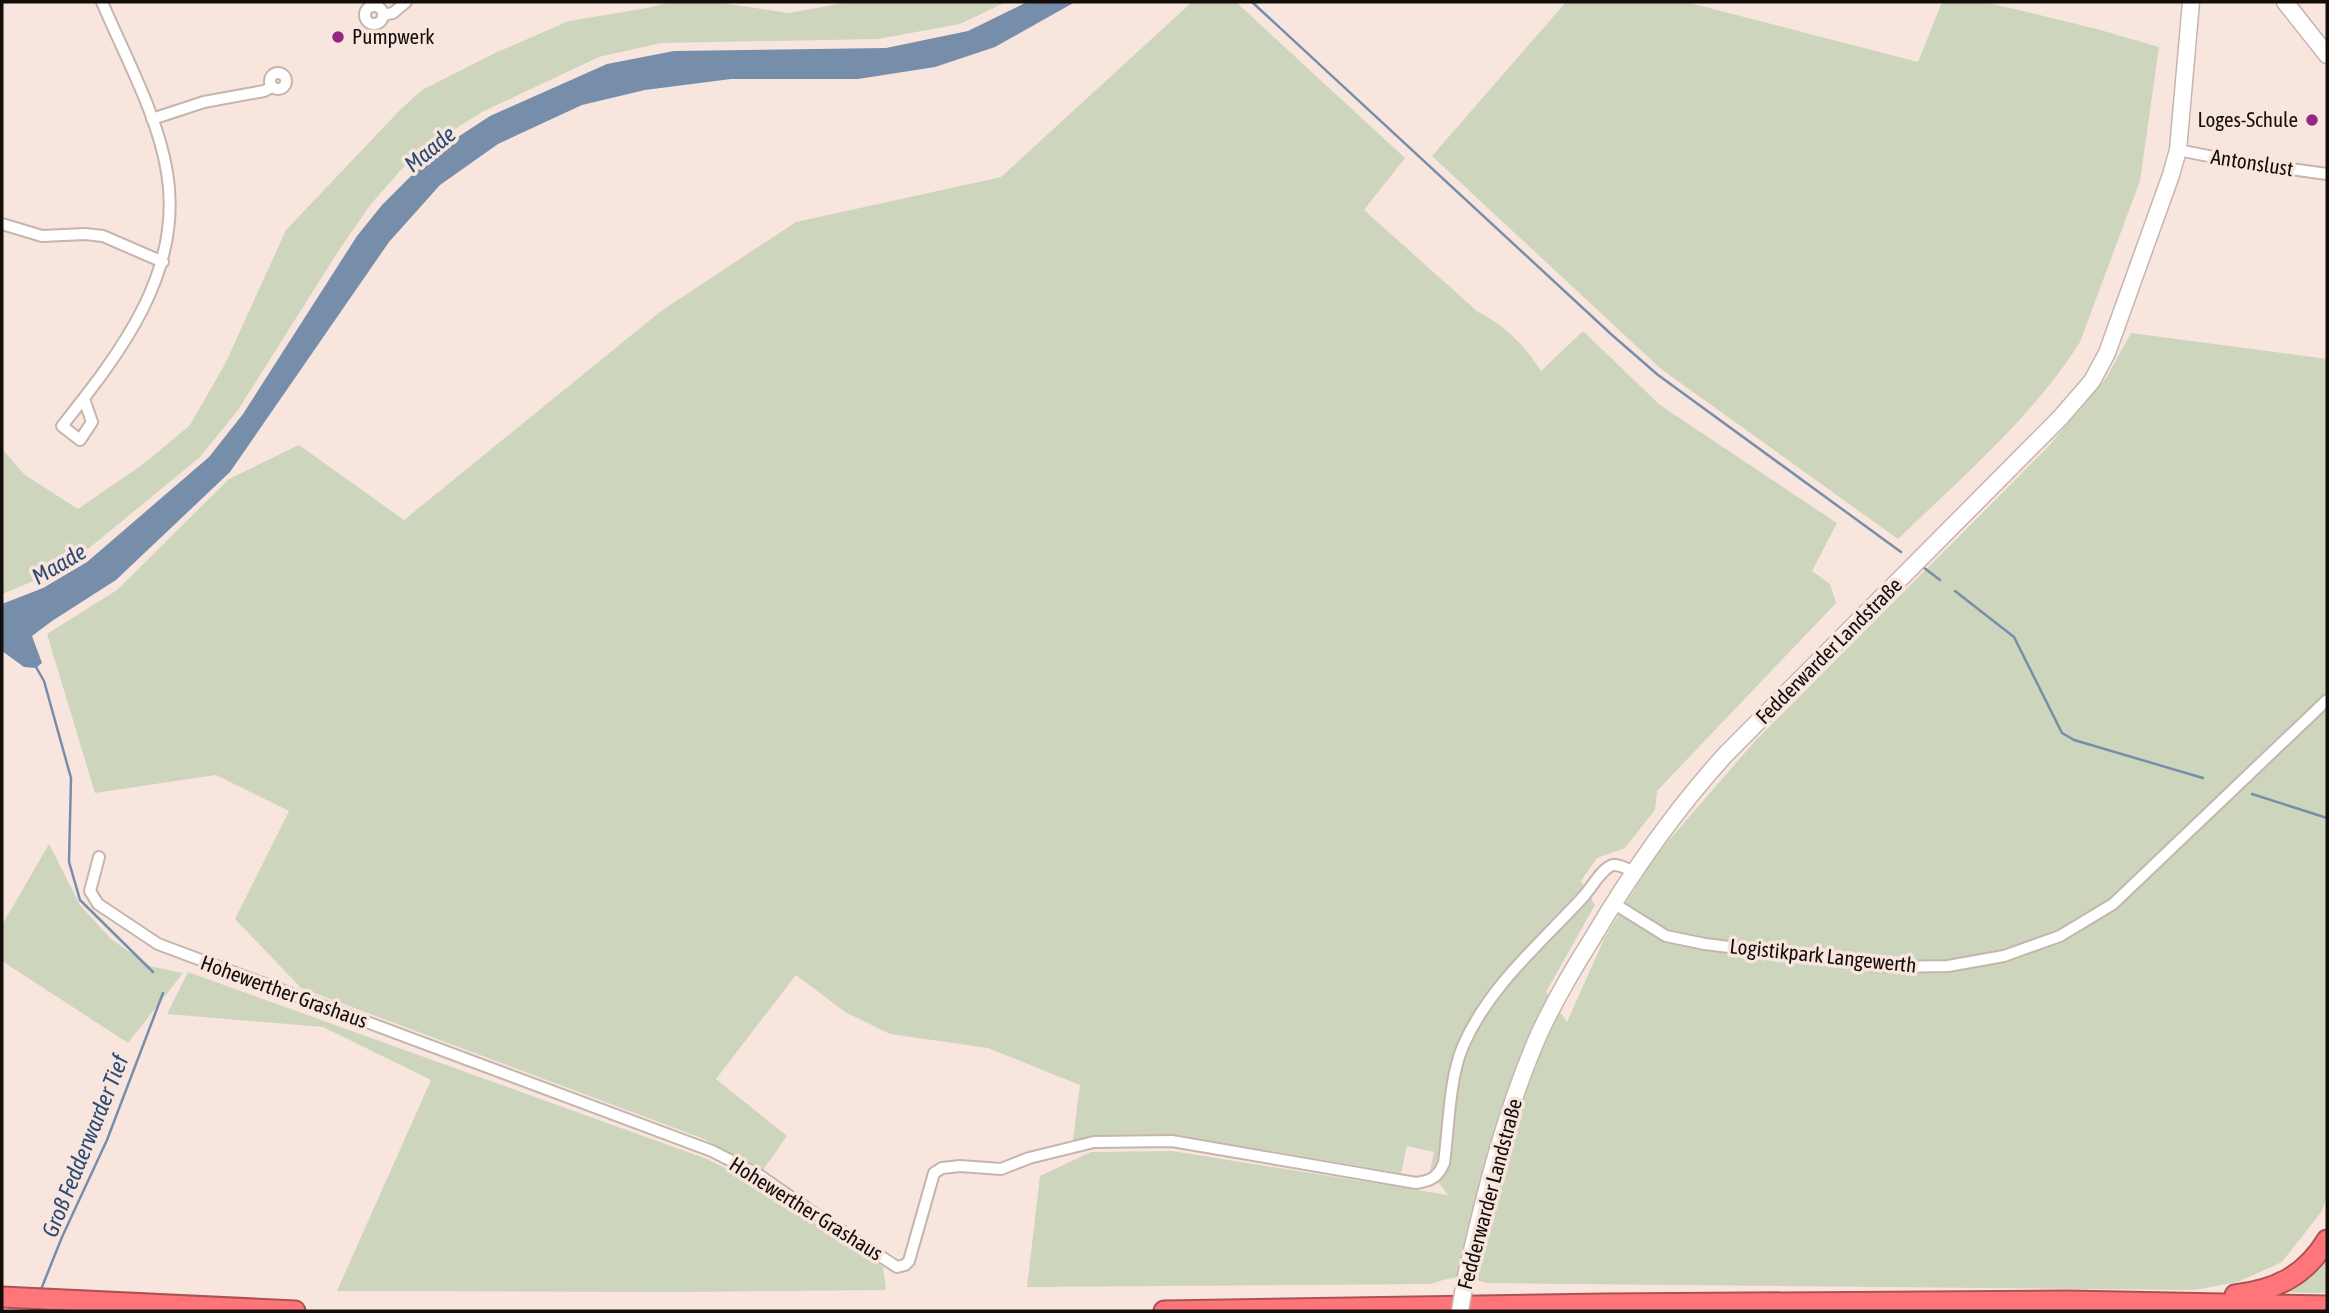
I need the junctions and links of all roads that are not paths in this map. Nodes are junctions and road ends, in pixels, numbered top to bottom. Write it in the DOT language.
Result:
graph roads {
  1 [pos="102,2"];
  2 [pos="406,2"];
  3 [pos="2192,2"];
  4 [pos="2285,2"];
  5 [pos="383,15"];
  6 [pos="2327,55"];
  7 [pos="272,87"];
  8 [pos="152,119"];
  9 [pos="2178,150"];
  10 [pos="2327,174"];
  11 [pos="2,224"];
  12 [pos="163,262"];
  13 [pos="84,399"];
  14 [pos="2327,700"];
  15 [pos="99,857"];
  16 [pos="1633,872"];
  17 [pos="1613,903"];
  18 [pos="2327,1240"];
  19 [pos="3,1297"];
  20 [pos="2153,1303"];
  21 [pos="2327,1306"];
  22 [pos="295,1311"];
  23 [pos="1164,1311"];
  24 [pos="1460,1311"];
  1 -- 8 [label="street"];
  2 -- 5 [label="street"];
  3 -- 9 [label="street, Fedderwarder Landstraße"];
  4 -- 6 [label="street"];
  7 -- 8 [label="street"];
  8 -- 12 [label="street"];
  9 -- 10 [label="street, Antonslust"];
  9 -- 16 [label="street, Fedderwarder Landstraße"];
  11 -- 12 [label="street"];
  12 -- 13 [label="street"];
  14 -- 17 [label="street, Logistikpark Langewerth"];
  15 -- 16 [label="street, Hohewerther Grashaus"];
  16 -- 17 [label="street, Fedderwarder Landstraße"];
  17 -- 24 [label="street, Fedderwarder Landstraße, bridge"];
  18 -- 20 [label="highway"];
  19 -- 22 [label="highway"];
  20 -- 21 [label="highway"];
  20 -- 23 [label="highway"];
}
